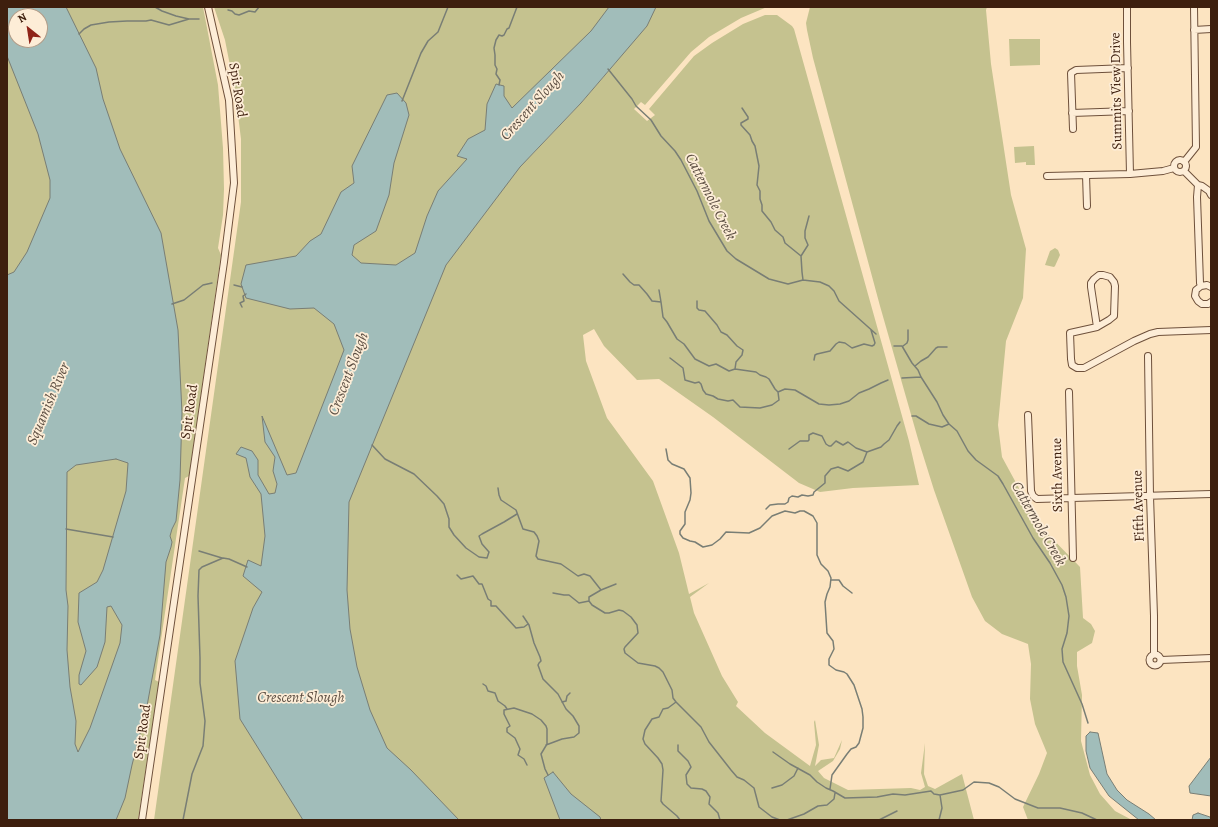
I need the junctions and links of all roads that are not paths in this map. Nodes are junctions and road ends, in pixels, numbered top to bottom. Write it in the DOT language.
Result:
graph roads {
  1 [pos="208,7"];
  2 [pos="1128,7"];
  3 [pos="1194,7"];
  4 [pos="1211,29"];
  5 [pos="1194,30"];
  6 [pos="1128,68"];
  7 [pos="1129,111"];
  8 [pos="1072,113"];
  9 [pos="1073,129"];
  10 [pos="1184,162"];
  11 [pos="1174,168"];
  12 [pos="1184,171"];
  13 [pos="1130,174"];
  14 [pos="1086,175"];
  15 [pos="1047,176"];
  16 [pos="1198,186"];
  17 [pos="1211,195"];
  18 [pos="1087,206"];
  19 [pos="1201,286"];
  20 [pos="1211,287"];
  21 [pos="1211,302"];
  22 [pos="1097,327"];
  23 [pos="1211,330"];
  24 [pos="1148,356"];
  25 [pos="1069,392"];
  26 [pos="1028,415"];
  27 [pos="1211,494"];
  28 [pos="1150,496"];
  29 [pos="1071,498"];
  30 [pos="1073,558"];
  31 [pos="1154,654"];
  32 [pos="1211,658"];
  33 [pos="1161,660"];
  34 [pos="142,820"];
  1 -- 34 [label="street, Spit Road"];
  2 -- 6 [label="street, Summits View Drive"];
  3 -- 5 [label="street"];
  4 -- 5 [label="street"];
  5 -- 10 [label="street"];
  6 -- 7 [label="street, Summits View Drive"];
  6 -- 8 [label="street"];
  7 -- 8 [label="street"];
  7 -- 13 [label="street, Summits View Drive"];
  8 -- 9 [label="street"];
  10 -- 11 [label="street"];
  10 -- 12 [label="street"];
  11 -- 12 [label="street"];
  11 -- 13 [label="street"];
  12 -- 16 [label="street"];
  13 -- 14 [label="street"];
  14 -- 15 [label="street"];
  14 -- 18 [label="street"];
  16 -- 17 [label="street"];
  16 -- 19 [label="street"];
  19 -- 20 [label="street"];
  19 -- 21 [label="street"];
  22 -- 22 [label="street"];
  22 -- 23 [label="street"];
  24 -- 28 [label="street, Fifth Avenue"];
  25 -- 29 [label="street, Sixth Avenue"];
  26 -- 29 [label="street"];
  27 -- 28 [label="street"];
  28 -- 29 [label="street"];
  28 -- 31 [label="street, Fifth Avenue"];
  29 -- 30 [label="street, Sixth Avenue"];
  31 -- 33 [label="street"];
  31 -- 33 [label="street"];
  32 -- 33 [label="street"];
}
